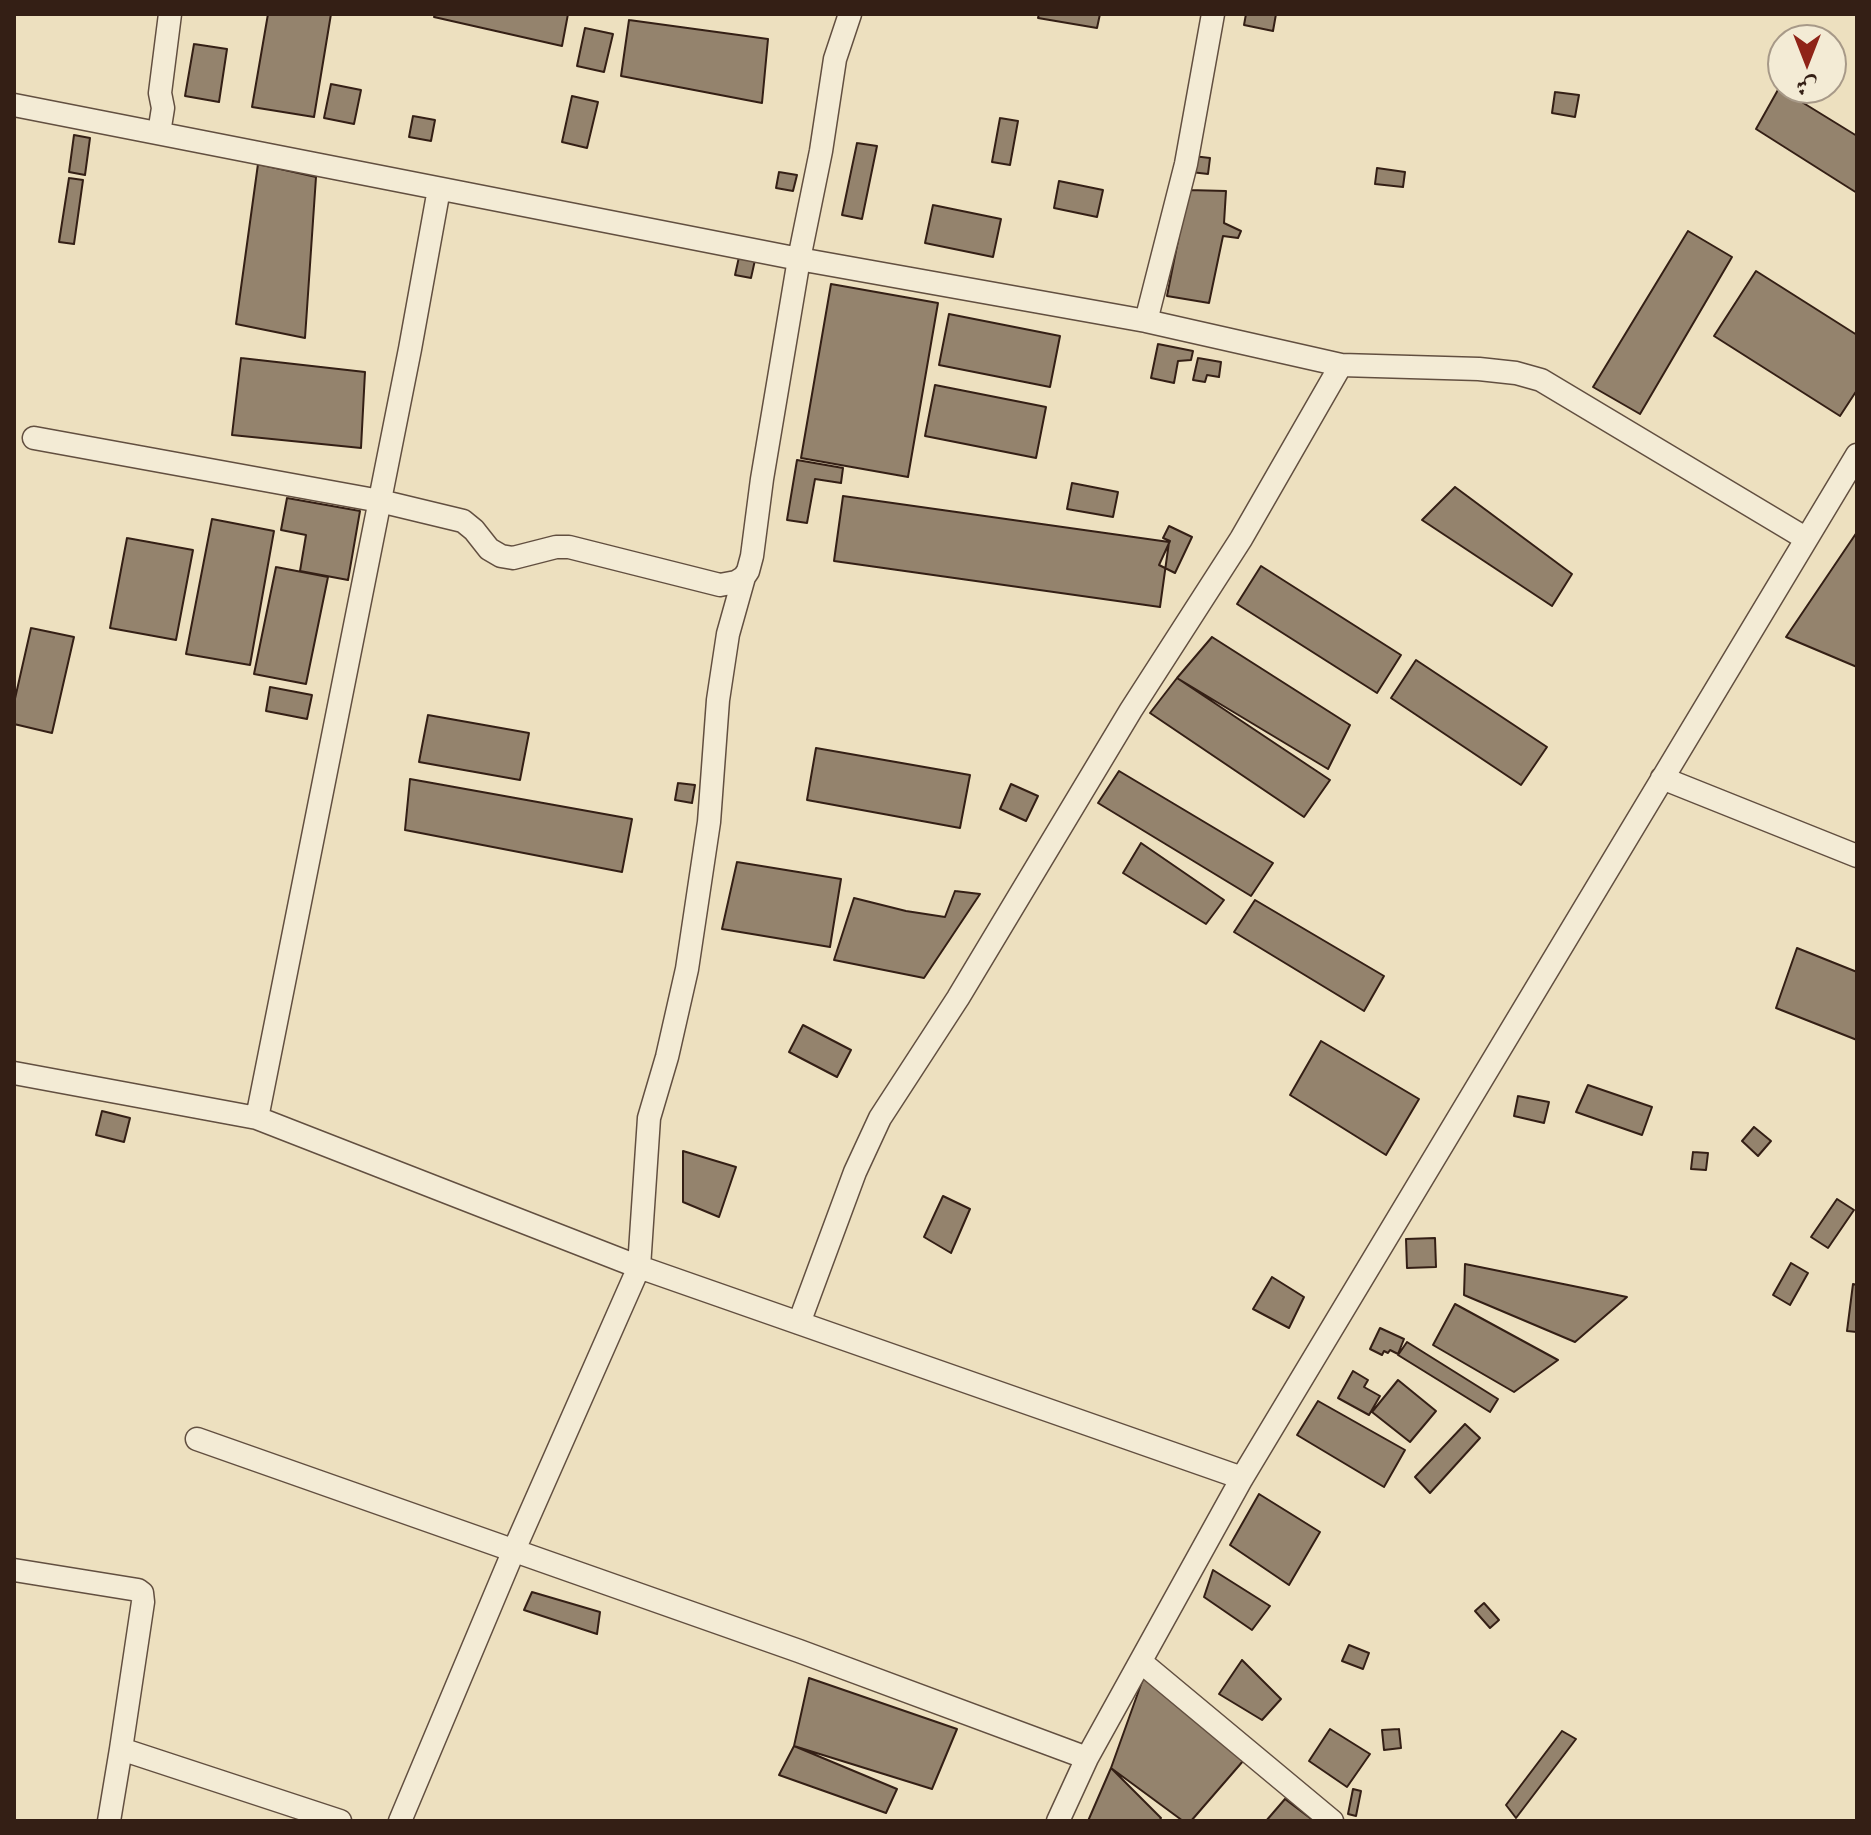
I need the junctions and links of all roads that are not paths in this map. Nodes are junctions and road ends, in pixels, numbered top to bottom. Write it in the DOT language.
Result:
graph roads {
  1 [pos="170,14"];
  2 [pos="850,14"];
  3 [pos="1213,14"];
  4 [pos="14,105"];
  5 [pos="159,133"];
  6 [pos="439,189"];
  7 [pos="799,259"];
  8 [pos="1146,321"];
  9 [pos="1341,365"];
  10 [pos="34,438"];
  11 [pos="1854,465"];
  12 [pos="380,501"];
  13 [pos="1805,538"];
  14 [pos="744,577"];
  15 [pos="1662,778"];
  16 [pos="1857,856"];
  17 [pos="14,1073"];
  18 [pos="257,1118"];
  19 [pos="639,1267"];
  20 [pos="799,1323"];
  21 [pos="197,1439"];
  22 [pos="1242,1478"];
  23 [pos="514,1550"];
  24 [pos="14,1570"];
  25 [pos="1141,1662"];
  26 [pos="121,1749"];
  27 [pos="1087,1758"];
  28 [pos="109,1821"];
  29 [pos="340,1821"];
  30 [pos="400,1821"];
  31 [pos="1058,1821"];
  32 [pos="1332,1821"];
  1 -- 5 [label="street"];
  2 -- 7 [label="street"];
  3 -- 8 [label="street"];
  4 -- 5 [label="street"];
  5 -- 6 [label="street"];
  6 -- 7 [label="street"];
  6 -- 12 [label="street"];
  7 -- 8 [label="street"];
  7 -- 14 [label="street"];
  8 -- 9 [label="street"];
  9 -- 13 [label="street"];
  9 -- 20 [label="street"];
  10 -- 12 [label="street"];
  11 -- 13 [label="street"];
  12 -- 14 [label="street"];
  12 -- 18 [label="street"];
  13 -- 15 [label="street"];
  14 -- 19 [label="street"];
  15 -- 16 [label="street"];
  15 -- 22 [label="street"];
  17 -- 18 [label="street"];
  18 -- 19 [label="street"];
  19 -- 20 [label="street"];
  19 -- 23 [label="street"];
  20 -- 22 [label="street"];
  21 -- 23 [label="street"];
  22 -- 25 [label="street"];
  23 -- 27 [label="street"];
  23 -- 30 [label="street"];
  24 -- 26 [label="street"];
  25 -- 27 [label="street"];
  25 -- 32 [label="street"];
  26 -- 28 [label="street"];
  26 -- 29 [label="street"];
  27 -- 31 [label="street"];
}
